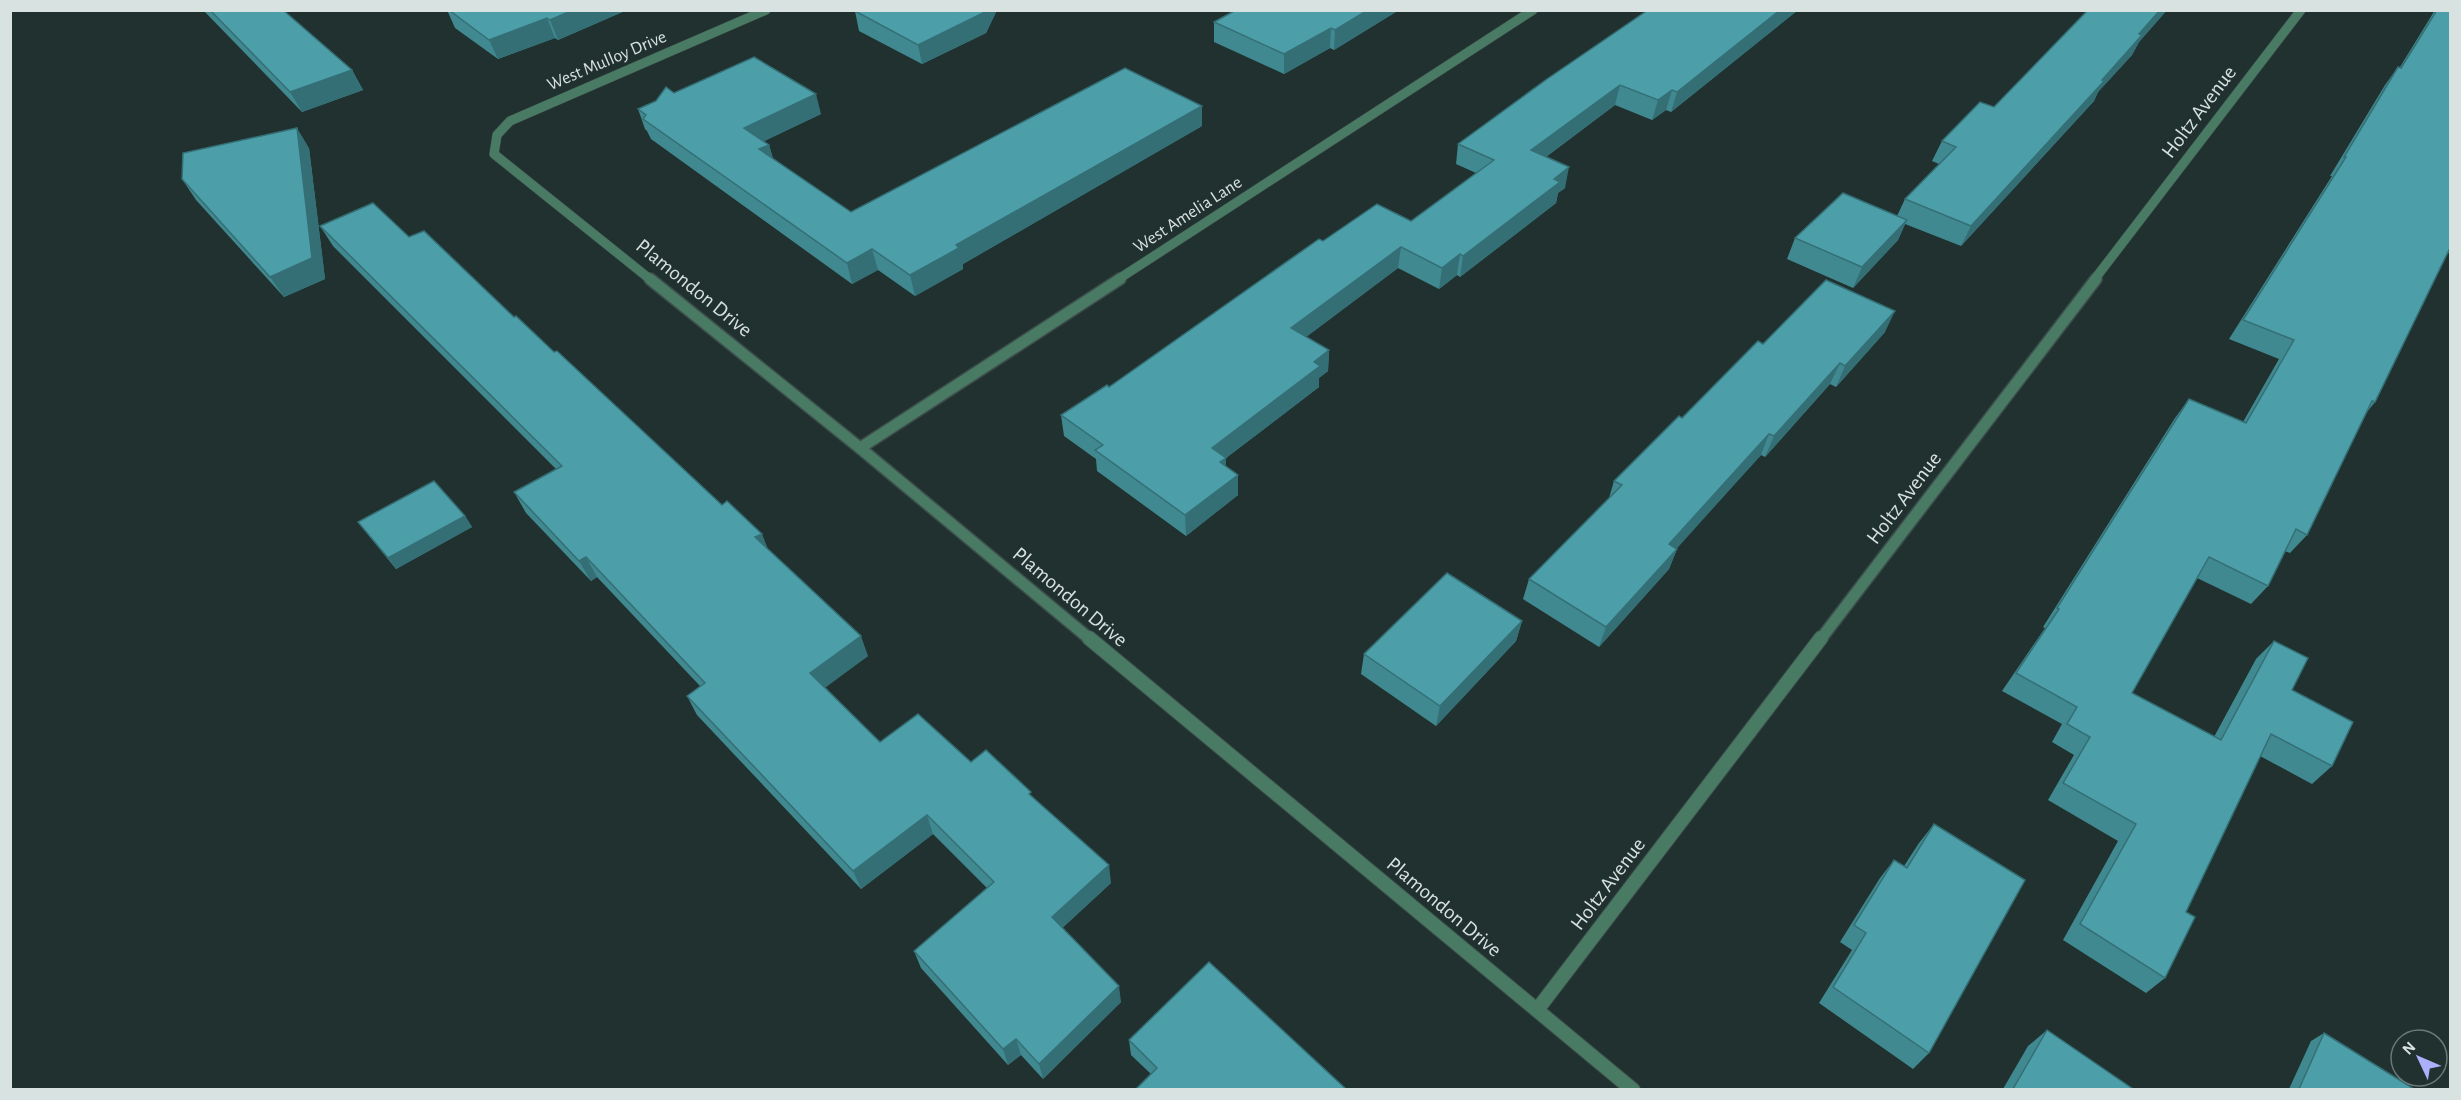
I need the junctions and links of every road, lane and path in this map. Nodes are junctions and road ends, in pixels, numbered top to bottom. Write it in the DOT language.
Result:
graph roads {
  1 [pos="766,10"];
  2 [pos="1533,10"];
  3 [pos="2301,10"];
  4 [pos="497,133"];
  5 [pos="860,448"];
  6 [pos="1537,1010"];
  7 [pos="1633,1089"];
  1 -- 4 [label="street, West Mulloy Drive"];
  2 -- 5 [label="street, West Amelia Lane"];
  3 -- 6 [label="street, Holtz Avenue"];
  4 -- 5 [label="street, Plamondon Drive"];
  5 -- 6 [label="street, Plamondon Drive"];
  6 -- 7 [label="street, Plamondon Drive"];
}
